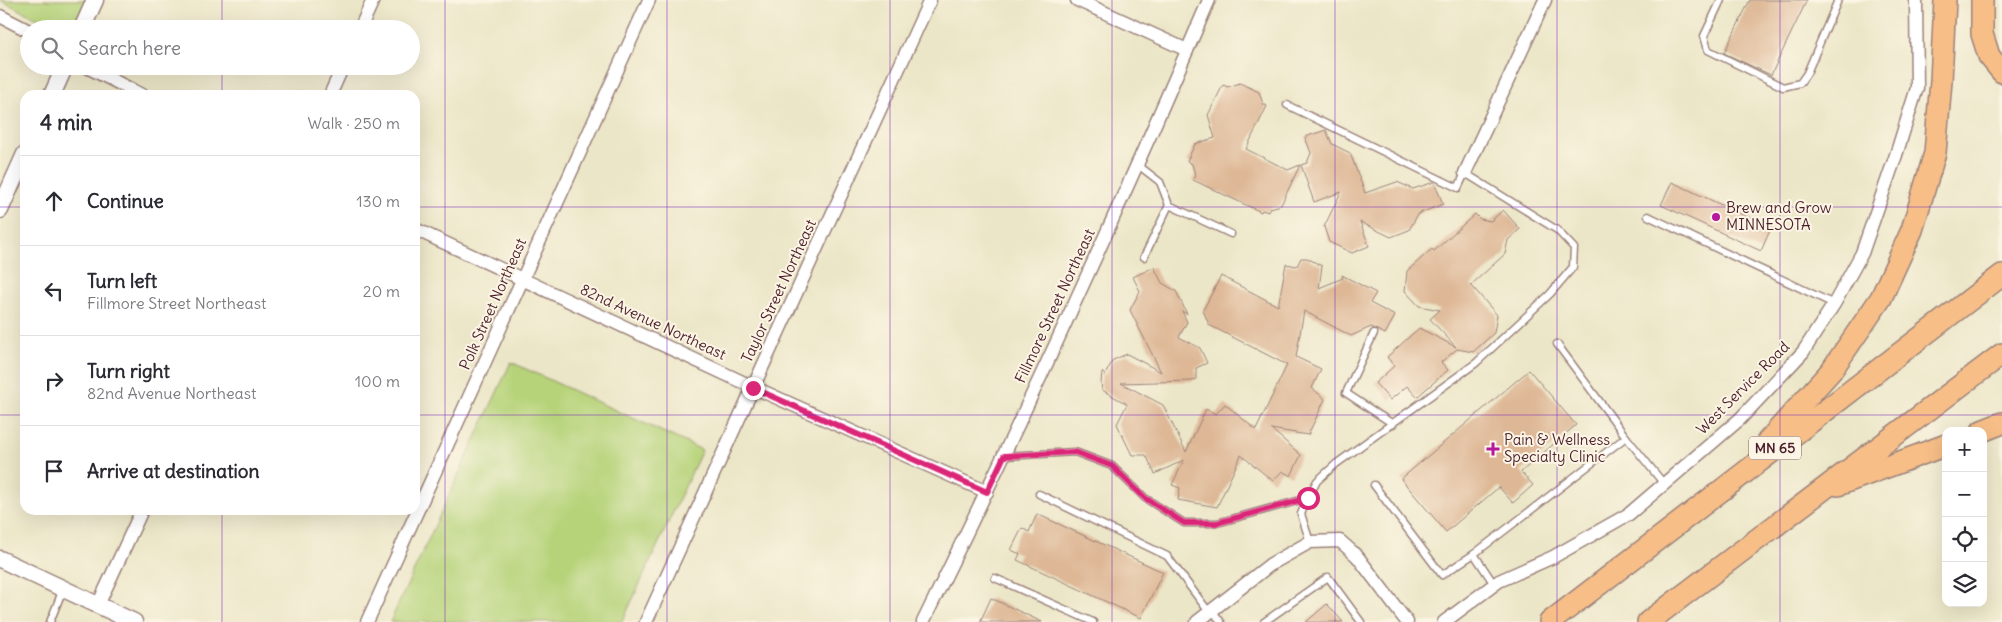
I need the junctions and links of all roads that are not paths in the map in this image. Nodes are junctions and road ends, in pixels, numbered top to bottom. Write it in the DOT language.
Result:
graph roads {
  1 [pos="95,0"];
  2 [pos="373,0"];
  3 [pos="649,0"];
  4 [pos="930,0"];
  5 [pos="1078,0"];
  6 [pos="1209,0"];
  7 [pos="1545,0"];
  8 [pos="1721,0"];
  9 [pos="1838,0"];
  10 [pos="1916,0"];
  11 [pos="1945,0"];
  12 [pos="1982,0"];
  13 [pos="0,16"];
  14 [pos="86,20"];
  15 [pos="364,20"];
  16 [pos="20,26"];
  17 [pos="1188,50"];
  18 [pos="2002,72"];
  19 [pos="61,75"];
  20 [pos="103,75"];
  21 [pos="339,75"];
  22 [pos="54,90"];
  23 [pos="132,90"];
  24 [pos="332,90"];
  25 [pos="1287,105"];
  26 [pos="20,165"];
  27 [pos="1138,165"];
  28 [pos="1465,173"];
  29 [pos="1170,205"];
  30 [pos="0,210"];
  31 [pos="1648,216"];
  32 [pos="420,231"];
  33 [pos="1231,234"];
  34 [pos="1144,258"];
  35 [pos="2002,275"];
  36 [pos="522,279"];
  37 [pos="1834,304"];
  38 [pos="1374,333"];
  39 [pos="1558,344"];
  40 [pos="2002,354"];
  41 [pos="753,388"];
  42 [pos="1393,424"];
  43 [pos="2002,424"];
  44 [pos="1987,429"];
  45 [pos="1626,437"];
  46 [pos="1942,446"];
  47 [pos="1004,456"];
  48 [pos="1734,479"];
  49 [pos="1664,484"];
  50 [pos="1374,485"];
  51 [pos="987,492"];
  52 [pos="1817,493"];
  53 [pos="1039,494"];
  54 [pos="1308,498"];
  55 [pos="420,505"];
  56 [pos="140,515"];
  57 [pos="415,515"];
  58 [pos="1310,542"];
  59 [pos="1474,554"];
  60 [pos="0,559"];
  61 [pos="995,578"];
  62 [pos="1494,584"];
  63 [pos="63,589"];
  64 [pos="98,605"];
  65 [pos="1211,611"];
  66 [pos="50,622"];
  67 [pos="134,622"];
  68 [pos="367,622"];
  69 [pos="646,622"];
  70 [pos="923,622"];
  71 [pos="1093,622"];
  72 [pos="1197,622"];
  73 [pos="1221,622"];
  74 [pos="1264,622"];
  75 [pos="1361,622"];
  76 [pos="1407,622"];
  77 [pos="1444,622"];
  78 [pos="1550,622"];
  79 [pos="1648,622"];
  1 -- 14 [label="street"];
  2 -- 15 [label="street"];
  3 -- 36 [label="street, Polk Street Northeast"];
  4 -- 41 [label="street, Taylor Street Northeast"];
  5 -- 17 [label="street"];
  6 -- 17 [label="street, Fillmore Street Northeast"];
  7 -- 28 [label="street"];
  8 -- 9 [label="lane"];
  10 -- 37 [label="street, West Service Road"];
  11 -- 48 [label="highway"];
  12 -- 18 [label="highway"];
  13 -- 16 [label="street"];
  17 -- 27 [label="street, Fillmore Street Northeast"];
  19 -- 22 [label="street"];
  20 -- 23 [label="street"];
  21 -- 24 [label="street"];
  25 -- 28 [label="lane"];
  26 -- 30 [label="street"];
  27 -- 29 [label="lane"];
  27 -- 47 [label="street, Fillmore Street Northeast"];
  28 -- 42 [label="lane"];
  29 -- 33 [label="lane"];
  29 -- 34 [label="lane"];
  31 -- 37 [label="lane"];
  32 -- 36 [label="street, 82nd Avenue Northeast"];
  35 -- 48 [label="highway, MN 65"];
  36 -- 41 [label="street, 82nd Avenue Northeast"];
  36 -- 55 [label="street, Polk Street Northeast"];
  37 -- 49 [label="street, West Service Road"];
  38 -- 42 [label="lane"];
  39 -- 45 [label="lane"];
  40 -- 52 [label="highway"];
  41 -- 51 [label="street, 82nd Avenue Northeast"];
  41 -- 69 [label="street, Taylor Street Northeast"];
  42 -- 54 [label="lane"];
  43 -- 44 [label="highway"];
  45 -- 49 [label="lane"];
  45 -- 59 [label="lane"];
  46 -- 52 [label="highway"];
  47 -- 51 [label="street, Fillmore Street Northeast"];
  47 -- 54 [label="lane"];
  48 -- 78 [label="highway, MN 65"];
  49 -- 62 [label="street, West Service Road"];
  50 -- 59 [label="lane"];
  51 -- 70 [label="street, Fillmore Street Northeast"];
  52 -- 79 [label="highway"];
  53 -- 65 [label="lane"];
  54 -- 58 [label="lane"];
  56 -- 64 [label="street"];
  57 -- 68 [label="street, Polk Street Northeast"];
  58 -- 65 [label="street"];
  58 -- 76 [label="street"];
  59 -- 62 [label="lane"];
  60 -- 63 [label="street"];
  61 -- 71 [label="lane"];
  62 -- 77 [label="street, West Service Road"];
  63 -- 64 [label="street"];
  63 -- 66 [label="lane"];
  64 -- 67 [label="street"];
  65 -- 72 [label="street"];
  65 -- 73 [label="lane"];
  74 -- 75 [label="lane"];
}
